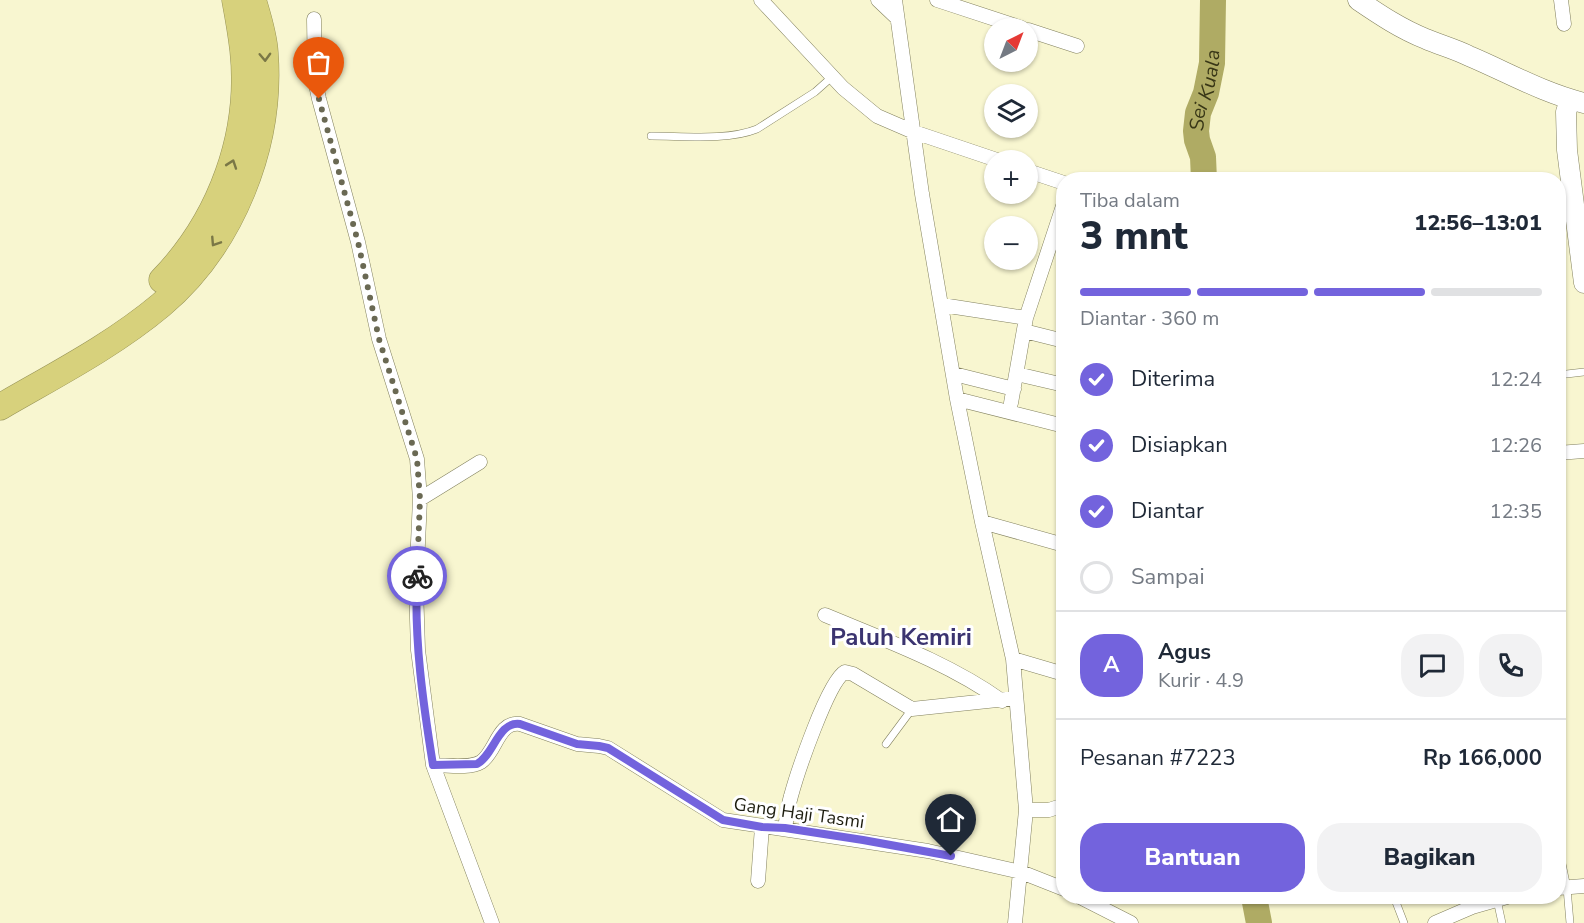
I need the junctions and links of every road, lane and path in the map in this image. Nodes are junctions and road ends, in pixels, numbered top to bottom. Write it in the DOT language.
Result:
graph roads {
  1 [pos="235,0"];
  2 [pos="253,0"];
  3 [pos="761,0"];
  4 [pos="878,0"];
  5 [pos="895,0"];
  6 [pos="937,0"];
  7 [pos="1358,0"];
  8 [pos="1561,0"];
  9 [pos="897,18"];
  10 [pos="992,18"];
  11 [pos="314,19"];
  12 [pos="1564,24"];
  13 [pos="1038,33"];
  14 [pos="1077,46"];
  15 [pos="832,76"];
  16 [pos="1572,105"];
  17 [pos="914,132"];
  18 [pos="651,136"];
  19 [pos="984,156"];
  20 [pos="1038,174"];
  21 [pos="1056,180"];
  22 [pos="1056,227"];
  23 [pos="1584,283"];
  24 [pos="942,305"];
  25 [pos="1025,324"];
  26 [pos="1056,338"];
  27 [pos="1584,372"];
  28 [pos="954,374"];
  29 [pos="1017,374"];
  30 [pos="1566,374"];
  31 [pos="1056,383"];
  32 [pos="0,387"];
  33 [pos="1014,388"];
  34 [pos="957,399"];
  35 [pos="1011,403"];
  36 [pos="0,407"];
  37 [pos="1056,424"];
  38 [pos="1584,451"];
  39 [pos="1566,452"];
  40 [pos="480,462"];
  41 [pos="420,499"];
  42 [pos="982,522"];
  43 [pos="1056,543"];
  44 [pos="825,615"];
  45 [pos="1013,660"];
  46 [pos="1056,672"];
  47 [pos="1009,700"];
  48 [pos="912,709"];
  49 [pos="886,744"];
  50 [pos="433,765"];
  51 [pos="1056,808"];
  52 [pos="1026,810"];
  53 [pos="762,827"];
  54 [pos="785,828"];
  55 [pos="1021,872"];
  56 [pos="758,881"];
  57 [pos="1056,886"];
  58 [pos="1584,886"];
  59 [pos="1566,888"];
  60 [pos="1566,903"];
  61 [pos="1094,904"];
  62 [pos="1397,904"];
  63 [pos="1482,904"];
  64 [pos="1502,904"];
  65 [pos="492,923"];
  66 [pos="1015,923"];
  67 [pos="1131,923"];
  68 [pos="1404,923"];
  69 [pos="1435,923"];
  70 [pos="1502,923"];
  71 [pos="1570,923"];
  32 -- 1 [label="highway, one-way"];
  2 -- 36 [label="highway, one-way"];
  3 -- 15 [label="street"];
  4 -- 9 [label="street"];
  5 -- 9 [label="street"];
  6 -- 10 [label="street"];
  7 -- 16 [label="street"];
  8 -- 12 [label="street"];
  9 -- 17 [label="street"];
  11 -- 41 [label="street"];
  13 -- 14 [label="street"];
  15 -- 17 [label="street"];
  15 -- 18 [label="lane"];
  16 -- 23 [label="street"];
  17 -- 19 [label="street"];
  17 -- 24 [label="street"];
  20 -- 21 [label="street"];
  22 -- 25 [label="street"];
  24 -- 25 [label="street"];
  24 -- 28 [label="street"];
  25 -- 26 [label="street"];
  25 -- 29 [label="street"];
  27 -- 30 [label="lane"];
  28 -- 33 [label="street"];
  28 -- 34 [label="street"];
  29 -- 31 [label="street"];
  29 -- 33 [label="street"];
  33 -- 35 [label="street"];
  34 -- 37 [label="street"];
  34 -- 42 [label="street"];
  38 -- 39 [label="street"];
  40 -- 41 [label="street"];
  41 -- 50 [label="street"];
  42 -- 43 [label="street"];
  42 -- 45 [label="street"];
  44 -- 47 [label="street"];
  45 -- 46 [label="street"];
  45 -- 47 [label="street"];
  47 -- 48 [label="street"];
  47 -- 52 [label="street"];
  48 -- 49 [label="lane"];
  48 -- 54 [label="street"];
  50 -- 53 [label="street, Gang Haji Tasmi"];
  50 -- 65 [label="street"];
  51 -- 52 [label="street"];
  52 -- 55 [label="street"];
  53 -- 54 [label="street, Gang Haji Tasmi"];
  53 -- 56 [label="street"];
  54 -- 55 [label="street, Gang Haji Tasmi"];
  55 -- 57 [label="street, Gang Haji Tasmi"];
  55 -- 66 [label="street"];
  58 -- 59 [label="street"];
  60 -- 71 [label="lane"];
  61 -- 67 [label="street"];
  62 -- 68 [label="lane"];
  63 -- 69 [label="street"];
  64 -- 70 [label="lane"];
}
